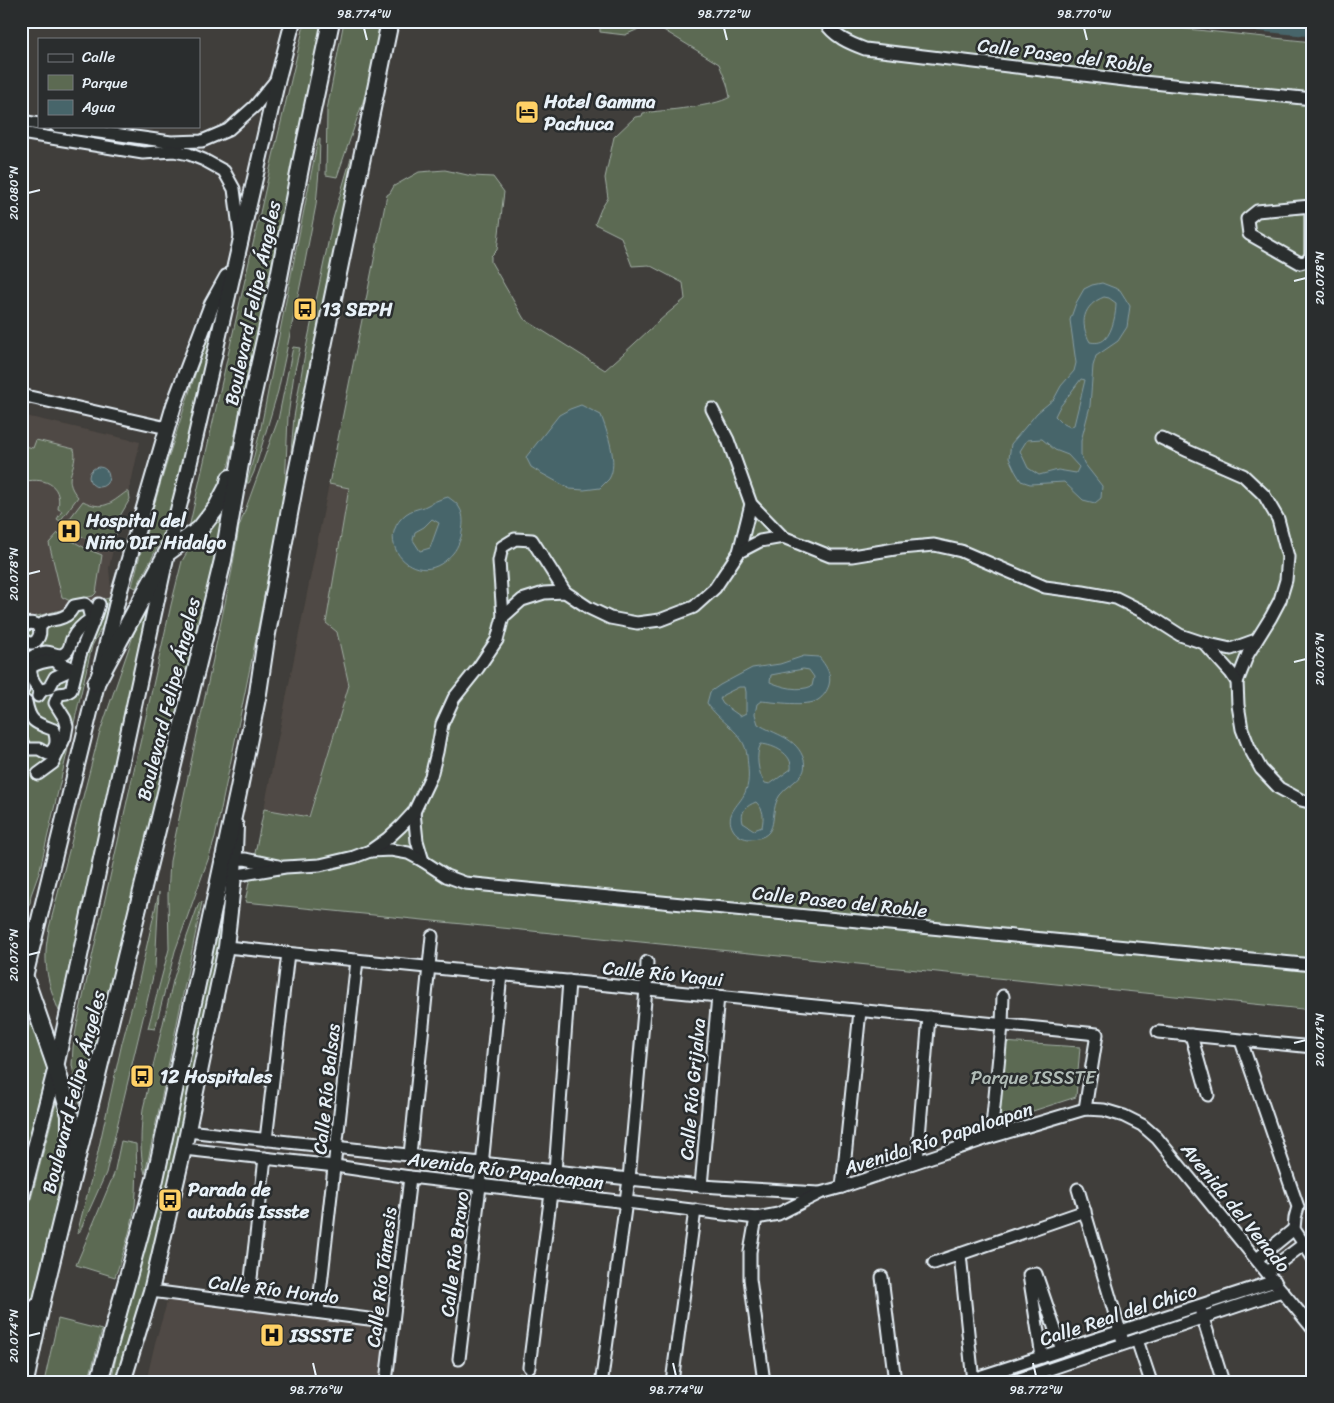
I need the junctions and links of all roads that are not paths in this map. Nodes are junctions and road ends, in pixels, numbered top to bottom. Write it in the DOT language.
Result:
graph roads {
  1 [pos="293,21"];
  2 [pos="331,21"];
  3 [pos="390,21"];
  4 [pos="824,21"];
  5 [pos="278,78"];
  6 [pos="1313,99"];
  7 [pos="21,121"];
  8 [pos="38,124"];
  9 [pos="70,128"];
  10 [pos="21,132"];
  11 [pos="1312,206"];
  12 [pos="240,241"];
  13 [pos="235,260"];
  14 [pos="21,395"];
  15 [pos="250,407"];
  16 [pos="712,409"];
  17 [pos="167,428"];
  18 [pos="1161,438"];
  19 [pos="751,504"];
  20 [pos="783,537"];
  21 [pos="739,552"];
  22 [pos="167,553"];
  23 [pos="565,592"];
  24 [pos="99,604"];
  25 [pos="503,617"];
  26 [pos="22,636"];
  27 [pos="1256,640"];
  28 [pos="1204,643"];
  29 [pos="1237,682"];
  30 [pos="96,683"];
  31 [pos="22,693"];
  32 [pos="55,703"];
  33 [pos="21,741"];
  34 [pos="38,774"];
  35 [pos="1313,803"];
  36 [pos="414,812"];
  37 [pos="370,851"];
  38 [pos="423,861"];
  39 [pos="285,867"];
  40 [pos="228,868"];
  41 [pos="432,936"];
  42 [pos="226,947"];
  43 [pos="288,953"];
  44 [pos="357,960"];
  45 [pos="647,962"];
  46 [pos="1313,965"];
  47 [pos="430,967"];
  48 [pos="501,974"];
  49 [pos="568,981"];
  50 [pos="23,986"];
  51 [pos="646,989"];
  52 [pos="718,996"];
  53 [pos="1003,996"];
  54 [pos="860,1011"];
  55 [pos="929,1018"];
  56 [pos="1002,1025"];
  57 [pos="1158,1032"];
  58 [pos="1191,1035"];
  59 [pos="1241,1041"];
  60 [pos="1313,1047"];
  61 [pos="56,1067"];
  62 [pos="1208,1095"];
  63 [pos="1084,1109"];
  64 [pos="1124,1116"];
  65 [pos="187,1131"];
  66 [pos="991,1136"];
  67 [pos="266,1140"];
  68 [pos="337,1148"];
  69 [pos="184,1149"];
  70 [pos="410,1156"];
  71 [pos="266,1158"];
  72 [pos="917,1161"];
  73 [pos="482,1164"];
  74 [pos="335,1166"];
  75 [pos="555,1172"];
  76 [pos="410,1177"];
  77 [pos="629,1180"];
  78 [pos="480,1186"];
  79 [pos="701,1186"];
  80 [pos="842,1187"];
  81 [pos="1078,1189"];
  82 [pos="551,1193"];
  83 [pos="820,1193"];
  84 [pos="21,1201"];
  85 [pos="626,1202"];
  86 [pos="695,1210"];
  87 [pos="1085,1211"];
  88 [pos="756,1218"];
  89 [pos="1294,1229"];
  90 [pos="57,1242"];
  91 [pos="1310,1250"];
  92 [pos="960,1254"];
  93 [pos="1257,1259"];
  94 [pos="934,1263"];
  95 [pos="882,1277"];
  96 [pos="1275,1281"];
  97 [pos="151,1291"];
  98 [pos="43,1296"];
  99 [pos="248,1304"];
  100 [pos="1199,1306"];
  101 [pos="318,1312"];
  102 [pos="1202,1318"];
  103 [pos="392,1322"];
  104 [pos="1313,1329"];
  105 [pos="1120,1332"];
  106 [pos="21,1333"];
  107 [pos="1137,1340"];
  108 [pos="1124,1344"];
  109 [pos="1062,1350"];
  110 [pos="1042,1356"];
  111 [pos="459,1359"];
  112 [pos="529,1367"];
  113 [pos="602,1378"];
  114 [pos="123,1380"];
  115 [pos="973,1380"];
  116 [pos="25,1382"];
  117 [pos="99,1382"];
  118 [pos="386,1382"];
  119 [pos="672,1382"];
  120 [pos="764,1382"];
  121 [pos="895,1382"];
  122 [pos="1011,1382"];
  123 [pos="1151,1382"];
  124 [pos="1223,1382"];
  1 -- 5 [label="main road"];
  2 -- 15 [label="highway, Boulevard Felipe Ángeles"];
  3 -- 40 [label="highway"];
  4 -- 6 [label="street, Calle Paseo del Roble"];
  5 -- 9 [label="street"];
  5 -- 12 [label="main road"];
  7 -- 8 [label="street"];
  10 -- 12 [label="street"];
  11 -- 11 [label="street"];
  12 -- 13 [label="main road"];
  13 -- 17 [label="main road"];
  13 -- 22 [label="main road"];
  14 -- 17 [label="street"];
  15 -- 22 [label="highway"];
  15 -- 90 [label="highway, Boulevard Felipe Ángeles"];
  16 -- 19 [label="street"];
  17 -- 30 [label="main road"];
  18 -- 27 [label="street"];
  19 -- 20 [label="street"];
  19 -- 21 [label="street"];
  20 -- 21 [label="street"];
  20 -- 28 [label="street"];
  21 -- 23 [label="street"];
  22 -- 30 [label="highway"];
  22 -- 61 [label="main road"];
  23 -- 25 [label="street"];
  23 -- 25 [label="street"];
  24 -- 32 [label="street"];
  25 -- 36 [label="street"];
  26 -- 31 [label="street"];
  27 -- 28 [label="street"];
  27 -- 29 [label="street"];
  28 -- 29 [label="street"];
  29 -- 35 [label="street"];
  30 -- 50 [label="main road"];
  31 -- 32 [label="street"];
  31 -- 33 [label="street"];
  32 -- 34 [label="street"];
  36 -- 37 [label="street"];
  36 -- 38 [label="street"];
  37 -- 38 [label="street, Calle Paseo del Roble"];
  37 -- 39 [label="street"];
  38 -- 46 [label="street, Calle Paseo del Roble"];
  39 -- 40 [label="street"];
  39 -- 40 [label="street"];
  40 -- 42 [label="main road"];
  40 -- 117 [label="highway"];
  41 -- 47 [label="street"];
  42 -- 43 [label="street, Calle Río Yaqui"];
  42 -- 65 [label="main road"];
  43 -- 44 [label="street, Calle Río Yaqui"];
  43 -- 67 [label="street"];
  44 -- 47 [label="street, Calle Río Yaqui"];
  44 -- 68 [label="street, Calle Río Balsas"];
  45 -- 51 [label="street"];
  47 -- 48 [label="street, Calle Río Yaqui"];
  47 -- 70 [label="street"];
  48 -- 49 [label="street, Calle Río Yaqui"];
  48 -- 73 [label="street, Calle Río Bravo"];
  49 -- 51 [label="street, Calle Río Yaqui"];
  49 -- 75 [label="street"];
  50 -- 61 [label="highway"];
  51 -- 52 [label="street, Calle Río Yaqui"];
  51 -- 77 [label="street"];
  52 -- 54 [label="street, Calle Río Yaqui"];
  52 -- 79 [label="street, Calle Río Grijalva"];
  53 -- 56 [label="street"];
  54 -- 55 [label="street, Calle Río Yaqui"];
  54 -- 80 [label="street"];
  55 -- 56 [label="street, Calle Río Yaqui"];
  55 -- 72 [label="street"];
  56 -- 63 [label="street, Calle Río Yaqui"];
  56 -- 66 [label="street"];
  57 -- 58 [label="street"];
  58 -- 59 [label="street"];
  58 -- 62 [label="street"];
  59 -- 60 [label="street"];
  59 -- 89 [label="street"];
  61 -- 84 [label="main road"];
  61 -- 90 [label="highway"];
  63 -- 64 [label="street, Avenida Río Papaloapan"];
  63 -- 66 [label="street, Avenida Río Papaloapan"];
  64 -- 93 [label="street, Avenida del Venado"];
  65 -- 67 [label="street, Avenida Río Papaloapan"];
  65 -- 69 [label="main road"];
  66 -- 72 [label="street, Avenida Río Papaloapan"];
  67 -- 68 [label="street, Avenida Río Papaloapan"];
  68 -- 70 [label="street, Avenida Río Papaloapan"];
  68 -- 74 [label="street, Calle Río Balsas"];
  69 -- 71 [label="street, Avenida Río Papaloapan"];
  69 -- 97 [label="main road"];
  70 -- 73 [label="street, Avenida Río Papaloapan"];
  71 -- 74 [label="street, Avenida Río Papaloapan"];
  71 -- 99 [label="street"];
  72 -- 80 [label="street, Avenida Río Papaloapan"];
  73 -- 75 [label="street, Avenida Río Papaloapan"];
  73 -- 78 [label="street, Calle Río Bravo"];
  74 -- 76 [label="street, Avenida Río Papaloapan"];
  74 -- 101 [label="street, Calle Río Balsas"];
  75 -- 77 [label="street, Avenida Río Papaloapan"];
  76 -- 78 [label="street, Avenida Río Papaloapan"];
  76 -- 103 [label="street, Calle Río Támesis"];
  77 -- 79 [label="street, Avenida Río Papaloapan"];
  77 -- 85 [label="street"];
  78 -- 82 [label="street, Avenida Río Papaloapan"];
  78 -- 111 [label="street, Calle Río Bravo"];
  79 -- 83 [label="street, Avenida Río Papaloapan"];
  80 -- 83 [label="street, Avenida Río Papaloapan"];
  81 -- 87 [label="street"];
  82 -- 85 [label="street, Avenida Río Papaloapan"];
  82 -- 112 [label="street"];
  83 -- 88 [label="street, Avenida Río Papaloapan"];
  85 -- 86 [label="street, Avenida Río Papaloapan"];
  85 -- 113 [label="street"];
  86 -- 88 [label="street, Avenida Río Papaloapan"];
  86 -- 119 [label="street"];
  87 -- 92 [label="street"];
  87 -- 105 [label="street"];
  88 -- 120 [label="street"];
  89 -- 91 [label="street"];
  89 -- 93 [label="street"];
  90 -- 98 [label="highway, Boulevard Felipe Ángeles"];
  91 -- 96 [label="street"];
  92 -- 94 [label="street"];
  92 -- 115 [label="street"];
  93 -- 96 [label="street, Avenida del Venado"];
  95 -- 121 [label="street"];
  96 -- 100 [label="street, Calle Real del Chico"];
  96 -- 102 [label="street"];
  96 -- 104 [label="street, Avenida del Venado"];
  97 -- 99 [label="street, Calle Río Hondo"];
  97 -- 114 [label="main road"];
  98 -- 106 [label="highway"];
  98 -- 116 [label="highway, Boulevard Felipe Ángeles"];
  99 -- 101 [label="street, Calle Río Hondo"];
  100 -- 102 [label="street"];
  100 -- 105 [label="street, Calle Real del Chico"];
  101 -- 103 [label="street, Calle Río Hondo"];
  102 -- 107 [label="street"];
  102 -- 124 [label="street"];
  103 -- 118 [label="street, Calle Río Támesis"];
  105 -- 108 [label="street"];
  105 -- 109 [label="street, Calle Real del Chico"];
  107 -- 108 [label="street"];
  107 -- 123 [label="street"];
  108 -- 122 [label="street"];
  109 -- 110 [label="street, Calle Real del Chico"];
  109 -- 110 [label="street"];
  110 -- 115 [label="street, Calle Real del Chico"];
}
